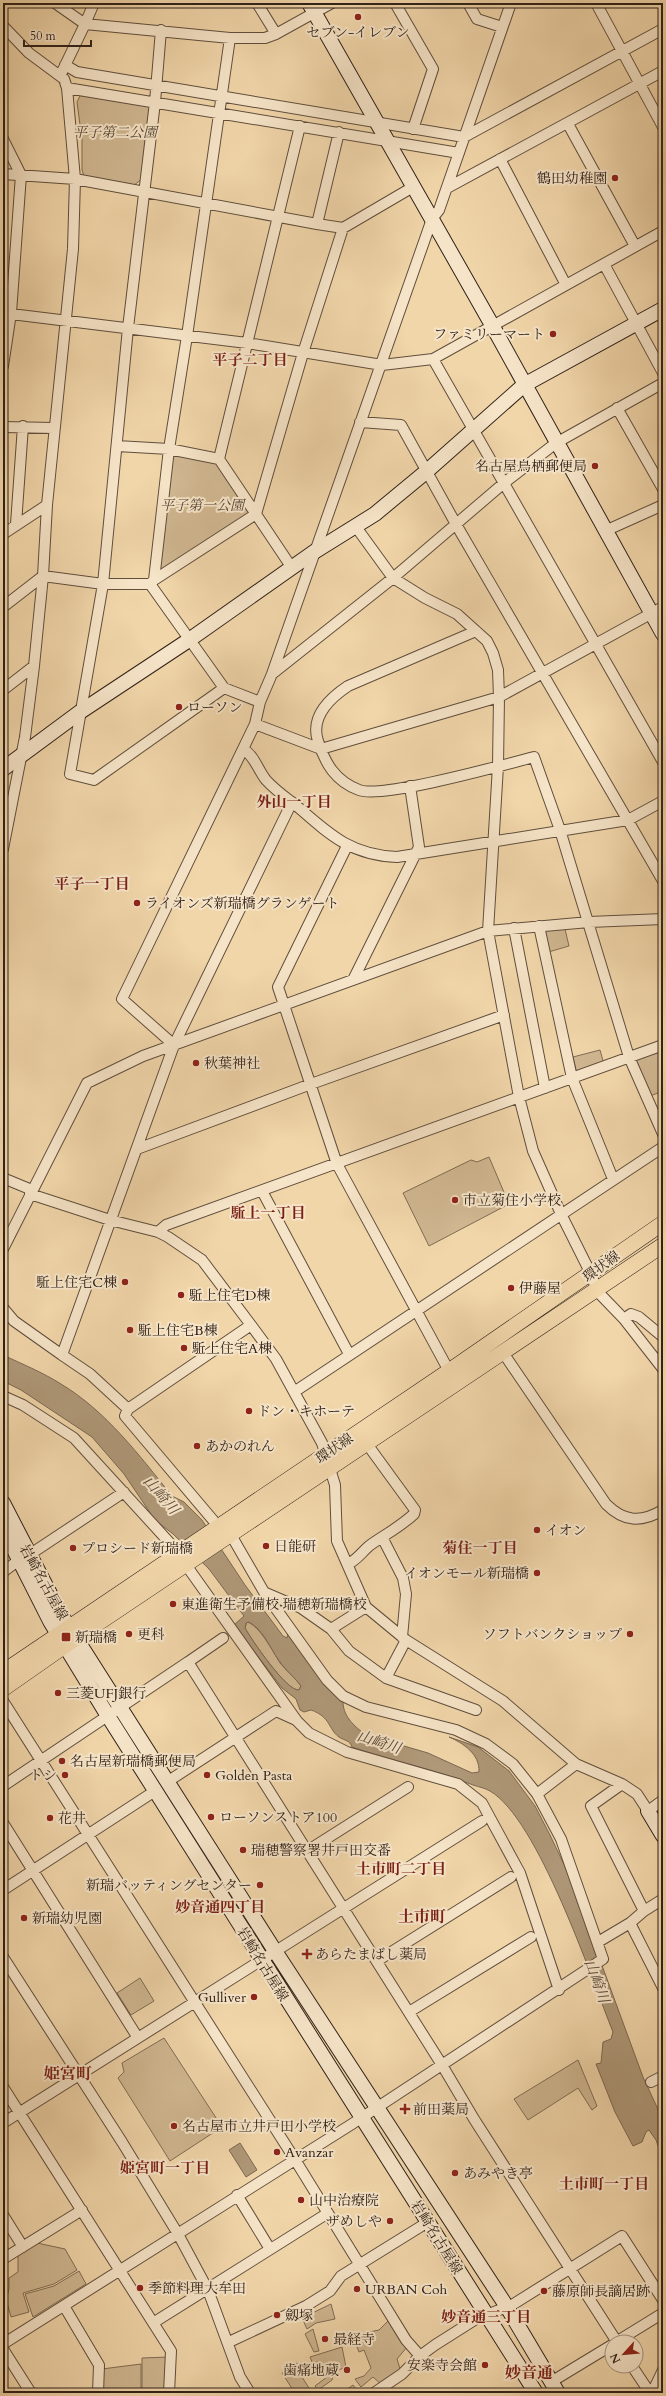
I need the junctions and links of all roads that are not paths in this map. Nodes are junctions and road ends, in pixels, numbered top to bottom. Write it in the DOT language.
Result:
graph roads {
  1 [pos="55,3"];
  2 [pos="94,3"];
  3 [pos="257,3"];
  4 [pos="332,3"];
  5 [pos="396,3"];
  6 [pos="468,3"];
  7 [pos="511,3"];
  8 [pos="596,3"];
  9 [pos="312,8"];
  10 [pos="85,24"];
  11 [pos="3,26"];
  12 [pos="502,27"];
  13 [pos="663,29"];
  14 [pos="161,30"];
  15 [pos="276,34"];
  16 [pos="230,38"];
  17 [pos="623,51"];
  18 [pos="65,65"];
  19 [pos="663,71"];
  20 [pos="60,76"];
  21 [pos="640,83"];
  22 [pos="157,85"];
  23 [pos="67,88"];
  24 [pos="221,96"];
  25 [pos="156,102"];
  26 [pos="219,112"];
  27 [pos="377,123"];
  28 [pos="568,124"];
  29 [pos="300,126"];
  30 [pos="663,127"];
  31 [pos="413,129"];
  32 [pos="339,132"];
  33 [pos="464,137"];
  34 [pos="3,139"];
  35 [pos="386,140"];
  36 [pos="459,153"];
  37 [pos="500,159"];
  38 [pos="3,174"];
  39 [pos="21,175"];
  40 [pos="75,179"];
  41 [pos="413,187"];
  42 [pos="447,188"];
  43 [pos="143,192"];
  44 [pos="206,203"];
  45 [pos="278,218"];
  46 [pos="432,219"];
  47 [pos="317,224"];
  48 [pos="343,228"];
  49 [pos="663,231"];
  50 [pos="636,246"];
  51 [pos="604,264"];
  52 [pos="566,285"];
  53 [pos="663,309"];
  54 [pos="7,313"];
  55 [pos="64,319"];
  56 [pos="636,324"];
  57 [pos="492,325"];
  58 [pos="128,328"];
  59 [pos="187,336"];
  60 [pos="248,344"];
  61 [pos="303,353"];
  62 [pos="433,359"];
  63 [pos="382,365"];
  64 [pos="3,366"];
  65 [pos="663,373"];
  66 [pos="663,383"];
  67 [pos="524,385"];
  68 [pos="617,408"];
  69 [pos="360,422"];
  70 [pos="23,426"];
  71 [pos="3,427"];
  72 [pos="54,428"];
  73 [pos="472,429"];
  74 [pos="556,443"];
  75 [pos="117,446"];
  76 [pos="169,449"];
  77 [pos="219,459"];
  78 [pos="427,472"];
  79 [pos="504,483"];
  80 [pos="663,489"];
  81 [pos="47,505"];
  82 [pos="663,505"];
  83 [pos="256,514"];
  84 [pos="16,524"];
  85 [pos="457,526"];
  86 [pos="356,527"];
  87 [pos="605,531"];
  88 [pos="3,534"];
  89 [pos="314,552"];
  90 [pos="292,568"];
  91 [pos="43,576"];
  92 [pos="394,578"];
  93 [pos="152,582"];
  94 [pos="103,584"];
  95 [pos="3,607"];
  96 [pos="657,610"];
  97 [pos="476,631"];
  98 [pos="663,634"];
  99 [pos="189,640"];
  100 [pos="596,644"];
  101 [pos="34,666"];
  102 [pos="542,673"];
  103 [pos="272,674"];
  104 [pos="224,688"];
  105 [pos="3,690"];
  106 [pos="499,697"];
  107 [pos="260,702"];
  108 [pos="80,712"];
  109 [pos="255,724"];
  110 [pos="321,748"];
  111 [pos="243,749"];
  112 [pos="22,753"];
  113 [pos="663,762"];
  114 [pos="498,766"];
  115 [pos="3,768"];
  116 [pos="410,786"];
  117 [pos="663,801"];
  118 [pos="292,802"];
  119 [pos="628,820"];
  120 [pos="560,830"];
  121 [pos="494,842"];
  122 [pos="347,846"];
  123 [pos="3,847"];
  124 [pos="417,854"];
  125 [pos="663,881"];
  126 [pos="663,919"];
  127 [pos="589,922"];
  128 [pos="539,926"];
  129 [pos="514,928"];
  130 [pos="488,931"];
  131 [pos="353,980"];
  132 [pos="284,1005"];
  133 [pos="504,1015"];
  134 [pos="174,1045"];
  135 [pos="663,1045"];
  136 [pos="629,1057"];
  137 [pos="572,1078"];
  138 [pos="311,1084"];
  139 [pos="545,1088"];
  140 [pos="519,1097"];
  141 [pos="663,1134"];
  142 [pos="663,1147"];
  143 [pos="137,1149"];
  144 [pos="337,1164"];
  145 [pos="3,1178"];
  146 [pos="613,1179"];
  147 [pos="262,1191"];
  148 [pos="31,1192"];
  149 [pos="561,1214"];
  150 [pos="110,1220"];
  151 [pos="663,1223"];
  152 [pos="158,1232"];
  153 [pos="663,1245"];
  154 [pos="3,1249"];
  155 [pos="591,1274"];
  156 [pos="597,1291"];
  157 [pos="3,1308"];
  158 [pos="417,1309"];
  159 [pos="624,1318"];
  160 [pos="251,1325"];
  161 [pos="663,1337"];
  162 [pos="349,1354"];
  163 [pos="504,1354"];
  164 [pos="62,1355"];
  165 [pos="663,1369"];
  166 [pos="449,1371"];
  167 [pos="294,1392"];
  168 [pos="3,1396"];
  169 [pos="128,1409"];
  170 [pos="367,1444"];
  171 [pos="325,1454"];
  172 [pos="329,1470"];
  173 [pos="124,1492"];
  174 [pos="3,1504"];
  175 [pos="663,1510"];
  176 [pos="3,1528"];
  177 [pos="224,1534"];
  178 [pos="383,1539"];
  179 [pos="184,1557"];
  180 [pos="24,1558"];
  181 [pos="348,1564"];
  182 [pos="3,1572"];
  183 [pos="264,1592"];
  184 [pos="366,1607"];
  185 [pos="330,1629"];
  186 [pos="67,1636"];
  187 [pos="223,1638"];
  188 [pos="404,1638"];
  189 [pos="188,1662"];
  190 [pos="3,1672"];
  191 [pos="386,1678"];
  192 [pos="3,1689"];
  193 [pos="3,1701"];
  194 [pos="119,1706"];
  195 [pos="476,1710"];
  196 [pos="108,1716"];
  197 [pos="297,1721"];
  198 [pos="236,1737"];
  199 [pos="41,1761"];
  200 [pos="576,1764"];
  201 [pos="167,1782"];
  202 [pos="622,1784"];
  203 [pos="3,1786"];
  204 [pos="408,1787"];
  205 [pos="155,1791"];
  206 [pos="537,1794"];
  207 [pos="663,1800"];
  208 [pos="648,1811"];
  209 [pos="482,1821"];
  210 [pos="3,1823"];
  211 [pos="87,1834"];
  212 [pos="663,1836"];
  213 [pos="308,1851"];
  214 [pos="33,1870"];
  215 [pos="511,1877"];
  216 [pos="3,1890"];
  217 [pos="663,1900"];
  218 [pos="344,1909"];
  219 [pos="644,1911"];
  220 [pos="630,1923"];
  221 [pos="531,1937"];
  222 [pos="598,1942"];
  223 [pos="275,1951"];
  224 [pos="3,1957"];
  225 [pos="261,1960"];
  226 [pos="377,1961"];
  227 [pos="561,1988"];
  228 [pos="663,1988"];
  229 [pos="194,2003"];
  230 [pos="409,2012"];
  231 [pos="138,2038"];
  232 [pos="442,2065"];
  233 [pos="79,2076"];
  234 [pos="663,2076"];
  235 [pos="651,2082"];
  236 [pos="3,2088"];
  237 [pos="376,2108"];
  238 [pos="19,2113"];
  239 [pos="361,2118"];
  240 [pos="3,2123"];
  241 [pos="294,2158"];
  242 [pos="237,2195"];
  243 [pos="82,2210"];
  244 [pos="328,2213"];
  245 [pos="3,2215"];
  246 [pos="428,2222"];
  247 [pos="178,2234"];
  248 [pos="23,2247"];
  249 [pos="270,2249"];
  250 [pos="3,2260"];
  251 [pos="360,2264"];
  252 [pos="570,2268"];
  253 [pos="119,2271"];
  254 [pos="208,2290"];
  255 [pos="663,2300"];
  256 [pos="64,2306"];
  257 [pos="507,2307"];
  258 [pos="663,2313"];
  259 [pos="486,2315"];
  260 [pos="153,2323"];
  261 [pos="612,2334"];
  262 [pos="630,2334"];
  263 [pos="229,2342"];
  264 [pos="3,2344"];
  265 [pos="3,2349"];
  266 [pos="604,2350"];
  267 [pos="420,2356"];
  268 [pos="663,2370"];
  269 [pos="638,2374"];
  270 [pos="555,2387"];
  271 [pos="31,2393"];
  272 [pos="98,2393"];
  273 [pos="169,2393"];
  274 [pos="250,2393"];
  275 [pos="374,2393"];
  276 [pos="536,2393"];
  277 [pos="651,2393"];
  1 -- 10 [label="street"];
  2 -- 10 [label="street"];
  3 -- 15 [label="street"];
  4 -- 9 [label="street"];
  5 -- 31 [label="street"];
  6 -- 12 [label="street"];
  7 -- 12 [label="street"];
  8 -- 17 [label="street"];
  9 -- 15 [label="street"];
  9 -- 27 [label="main road"];
  10 -- 14 [label="street"];
  10 -- 18 [label="street"];
  11 -- 20 [label="street"];
  12 -- 33 [label="street"];
  13 -- 17 [label="street"];
  14 -- 16 [label="street"];
  14 -- 22 [label="street"];
  15 -- 16 [label="street"];
  16 -- 24 [label="street"];
  17 -- 21 [label="street"];
  17 -- 33 [label="street"];
  18 -- 20 [label="street"];
  18 -- 22 [label="street"];
  19 -- 21 [label="street"];
  20 -- 23 [label="street"];
  21 -- 28 [label="street"];
  21 -- 30 [label="street"];
  22 -- 24 [label="street"];
  22 -- 25 [label="street"];
  23 -- 25 [label="street"];
  23 -- 40 [label="street"];
  24 -- 26 [label="street"];
  24 -- 27 [label="street"];
  25 -- 26 [label="street"];
  25 -- 43 [label="street"];
  26 -- 29 [label="street"];
  26 -- 44 [label="street"];
  27 -- 31 [label="street"];
  27 -- 35 [label="main road"];
  28 -- 37 [label="street"];
  28 -- 50 [label="street"];
  29 -- 32 [label="street"];
  29 -- 45 [label="street"];
  31 -- 33 [label="street"];
  32 -- 35 [label="street"];
  32 -- 47 [label="street"];
  33 -- 36 [label="street"];
  34 -- 39 [label="street"];
  35 -- 36 [label="street"];
  35 -- 41 [label="main road"];
  36 -- 42 [label="street"];
  37 -- 42 [label="street"];
  37 -- 52 [label="street"];
  38 -- 39 [label="street"];
  39 -- 40 [label="street"];
  39 -- 54 [label="street"];
  40 -- 43 [label="street"];
  40 -- 55 [label="street"];
  41 -- 46 [label="main road"];
  41 -- 48 [label="street"];
  42 -- 46 [label="street"];
  43 -- 44 [label="street"];
  43 -- 58 [label="street"];
  44 -- 45 [label="street"];
  44 -- 59 [label="street"];
  45 -- 47 [label="street"];
  45 -- 60 [label="street"];
  46 -- 57 [label="main road"];
  46 -- 63 [label="street"];
  47 -- 48 [label="street"];
  48 -- 61 [label="street"];
  49 -- 50 [label="street"];
  50 -- 51 [label="street"];
  51 -- 52 [label="street"];
  51 -- 56 [label="street"];
  52 -- 57 [label="street"];
  53 -- 56 [label="main road"];
  54 -- 55 [label="street"];
  54 -- 64 [label="street"];
  55 -- 58 [label="street"];
  55 -- 72 [label="street"];
  56 -- 65 [label="street"];
  56 -- 67 [label="main road"];
  57 -- 62 [label="street"];
  57 -- 67 [label="main road"];
  58 -- 59 [label="street"];
  58 -- 75 [label="street"];
  59 -- 60 [label="street"];
  59 -- 76 [label="street"];
  60 -- 61 [label="street"];
  60 -- 77 [label="street"];
  61 -- 63 [label="street"];
  61 -- 83 [label="street"];
  62 -- 63 [label="street"];
  62 -- 73 [label="street"];
  63 -- 69 [label="street"];
  66 -- 68 [label="street"];
  67 -- 73 [label="main road"];
  67 -- 74 [label="main road"];
  68 -- 74 [label="street"];
  68 -- 80 [label="street"];
  69 -- 78 [label="street"];
  69 -- 89 [label="street"];
  70 -- 71 [label="street"];
  70 -- 72 [label="street"];
  70 -- 84 [label="street"];
  72 -- 81 [label="street"];
  73 -- 78 [label="main road"];
  73 -- 79 [label="street"];
  74 -- 79 [label="street"];
  74 -- 87 [label="main road"];
  75 -- 76 [label="street"];
  75 -- 94 [label="street"];
  76 -- 77 [label="street"];
  76 -- 93 [label="street"];
  77 -- 83 [label="street"];
  78 -- 85 [label="street"];
  78 -- 86 [label="main road"];
  79 -- 85 [label="street"];
  79 -- 100 [label="street"];
  81 -- 84 [label="street"];
  81 -- 91 [label="street"];
  82 -- 87 [label="street"];
  83 -- 90 [label="street"];
  83 -- 93 [label="street"];
  84 -- 88 [label="street"];
  85 -- 92 [label="street"];
  85 -- 102 [label="street"];
  86 -- 89 [label="main road"];
  86 -- 92 [label="street"];
  87 -- 96 [label="main road"];
  89 -- 90 [label="main road"];
  89 -- 103 [label="street"];
  90 -- 99 [label="main road"];
  91 -- 94 [label="street"];
  91 -- 95 [label="street"];
  91 -- 101 [label="street"];
  92 -- 97 [label="street"];
  92 -- 103 [label="street"];
  93 -- 94 [label="street"];
  93 -- 99 [label="street"];
  94 -- 108 [label="street"];
  96 -- 98 [label="main road"];
  96 -- 100 [label="street"];
  97 -- 106 [label="street"];
  97 -- 110 [label="street"];
  99 -- 104 [label="street"];
  99 -- 108 [label="main road"];
  100 -- 102 [label="street"];
  100 -- 113 [label="street"];
  101 -- 105 [label="street"];
  101 -- 112 [label="street"];
  102 -- 106 [label="street"];
  102 -- 119 [label="street"];
  103 -- 107 [label="street"];
  104 -- 107 [label="street"];
  104 -- 108 [label="street"];
  106 -- 110 [label="street"];
  106 -- 114 [label="street"];
  107 -- 109 [label="street"];
  108 -- 112 [label="main road"];
  109 -- 110 [label="street"];
  109 -- 111 [label="street"];
  110 -- 116 [label="street"];
  111 -- 118 [label="street"];
  111 -- 134 [label="street"];
  112 -- 115 [label="main road"];
  112 -- 123 [label="street"];
  114 -- 116 [label="street"];
  114 -- 120 [label="street"];
  114 -- 121 [label="street"];
  116 -- 124 [label="street"];
  117 -- 119 [label="street"];
  118 -- 122 [label="street"];
  118 -- 134 [label="street"];
  119 -- 120 [label="street"];
  119 -- 125 [label="street"];
  120 -- 121 [label="street"];
  120 -- 127 [label="street"];
  121 -- 124 [label="street"];
  121 -- 130 [label="street"];
  122 -- 124 [label="street"];
  122 -- 132 [label="street"];
  124 -- 131 [label="street"];
  126 -- 127 [label="street"];
  127 -- 128 [label="street"];
  127 -- 136 [label="street"];
  128 -- 129 [label="street"];
  128 -- 137 [label="street"];
  129 -- 130 [label="street"];
  129 -- 139 [label="street"];
  130 -- 131 [label="street"];
  130 -- 133 [label="street"];
  131 -- 132 [label="street"];
  132 -- 134 [label="street"];
  132 -- 138 [label="street"];
  133 -- 138 [label="street"];
  133 -- 140 [label="street"];
  134 -- 143 [label="street"];
  134 -- 148 [label="street"];
  135 -- 136 [label="street"];
  136 -- 137 [label="street"];
  136 -- 141 [label="street"];
  137 -- 139 [label="street"];
  137 -- 146 [label="street"];
  138 -- 143 [label="street"];
  138 -- 144 [label="street"];
  139 -- 140 [label="street"];
  140 -- 144 [label="street"];
  140 -- 149 [label="street"];
  142 -- 146 [label="street"];
  143 -- 150 [label="street"];
  144 -- 147 [label="street"];
  144 -- 158 [label="street"];
  145 -- 148 [label="street"];
  146 -- 149 [label="street"];
  147 -- 152 [label="street"];
  147 -- 162 [label="street"];
  148 -- 150 [label="street"];
  148 -- 154 [label="street"];
  149 -- 155 [label="street"];
  149 -- 158 [label="street"];
  150 -- 152 [label="street"];
  150 -- 164 [label="street"];
  151 -- 155 [label="main road, 環状線"];
  152 -- 160 [label="street"];
  153 -- 156 [label="main road, 環状線"];
  155 -- 156 [label="street"];
  155 -- 166 [label="main road, 環状線"];
  156 -- 159 [label="street"];
  156 -- 163 [label="main road, 環状線"];
  157 -- 164 [label="street"];
  158 -- 162 [label="street"];
  158 -- 166 [label="street"];
  159 -- 161 [label="street"];
  159 -- 165 [label="street"];
  160 -- 167 [label="street"];
  160 -- 169 [label="street"];
  162 -- 167 [label="street"];
  163 -- 170 [label="main road, 環状線"];
  163 -- 175 [label="street"];
  164 -- 169 [label="street"];
  166 -- 171 [label="main road, 環状線"];
  167 -- 171 [label="street"];
  168 -- 173 [label="street"];
  169 -- 177 [label="street"];
  170 -- 172 [label="main road, 環状線"];
  170 -- 178 [label="street"];
  171 -- 172 [label="street"];
  171 -- 177 [label="main road, 環状線"];
  172 -- 177 [label="main road, 環状線"];
  172 -- 181 [label="street"];
  173 -- 179 [label="street"];
  173 -- 180 [label="street"];
  174 -- 180 [label="main road, 岩崎名古屋線"];
  176 -- 180 [label="main road, 岩崎名古屋線"];
  177 -- 179 [label="main road, 環状線"];
  177 -- 183 [label="street"];
  178 -- 181 [label="street"];
  178 -- 188 [label="street"];
  179 -- 186 [label="main road, 環状線"];
  179 -- 197 [label="street"];
  180 -- 182 [label="street"];
  180 -- 186 [label="main road, 岩崎名古屋線"];
  181 -- 184 [label="street"];
  183 -- 185 [label="street"];
  183 -- 206 [label="street"];
  184 -- 185 [label="street"];
  184 -- 188 [label="street"];
  185 -- 191 [label="street"];
  186 -- 190 [label="main road, 環状線"];
  186 -- 192 [label="main road, 環状線"];
  186 -- 194 [label="main road, 岩崎名古屋線"];
  186 -- 196 [label="main road, 岩崎名古屋線"];
  187 -- 189 [label="street"];
  188 -- 191 [label="street"];
  188 -- 200 [label="street"];
  189 -- 194 [label="street"];
  189 -- 198 [label="street"];
  191 -- 195 [label="street"];
  193 -- 199 [label="street"];
  194 -- 196 [label="street"];
  194 -- 201 [label="main road, 岩崎名古屋線"];
  196 -- 199 [label="street"];
  196 -- 205 [label="main road, 岩崎名古屋線"];
  197 -- 198 [label="street"];
  197 -- 227 [label="street"];
  198 -- 201 [label="street"];
  198 -- 213 [label="street"];
  199 -- 203 [label="street"];
  199 -- 211 [label="street"];
  200 -- 202 [label="street"];
  200 -- 206 [label="street"];
  201 -- 223 [label="main road, 岩崎名古屋線"];
  202 -- 208 [label="street"];
  202 -- 219 [label="street"];
  204 -- 213 [label="street"];
  205 -- 211 [label="street"];
  205 -- 225 [label="main road, 岩崎名古屋線"];
  206 -- 222 [label="street"];
  207 -- 208 [label="street"];
  208 -- 212 [label="main road"];
  209 -- 218 [label="street"];
  210 -- 214 [label="street"];
  211 -- 214 [label="street"];
  211 -- 229 [label="street"];
  213 -- 218 [label="street"];
  214 -- 216 [label="street"];
  214 -- 231 [label="street"];
  215 -- 226 [label="street"];
  217 -- 219 [label="street"];
  218 -- 223 [label="street"];
  218 -- 226 [label="street"];
  219 -- 220 [label="street"];
  220 -- 222 [label="street"];
  220 -- 228 [label="street"];
  221 -- 230 [label="street"];
  222 -- 227 [label="street"];
  223 -- 225 [label="street"];
  223 -- 237 [label="main road, 岩崎名古屋線"];
  224 -- 233 [label="street"];
  225 -- 229 [label="street"];
  225 -- 239 [label="main road, 岩崎名古屋線"];
  226 -- 230 [label="street"];
  227 -- 232 [label="street"];
  229 -- 231 [label="street"];
  229 -- 241 [label="street"];
  230 -- 232 [label="street"];
  231 -- 233 [label="street"];
  232 -- 237 [label="street"];
  232 -- 252 [label="street"];
  233 -- 238 [label="street"];
  233 -- 247 [label="street"];
  234 -- 235 [label="street"];
  236 -- 238 [label="street"];
  237 -- 239 [label="street"];
  237 -- 257 [label="main road, 岩崎名古屋線"];
  238 -- 240 [label="street"];
  238 -- 243 [label="street"];
  239 -- 241 [label="street"];
  239 -- 246 [label="main road, 岩崎名古屋線"];
  241 -- 242 [label="street"];
  241 -- 244 [label="street"];
  242 -- 247 [label="street"];
  242 -- 249 [label="street"];
  243 -- 248 [label="street"];
  243 -- 253 [label="street"];
  244 -- 249 [label="street"];
  244 -- 251 [label="street"];
  245 -- 248 [label="street"];
  246 -- 251 [label="street"];
  246 -- 259 [label="main road, 岩崎名古屋線"];
  247 -- 253 [label="street"];
  247 -- 254 [label="street"];
  248 -- 250 [label="street"];
  249 -- 254 [label="street"];
  251 -- 263 [label="street"];
  251 -- 267 [label="street"];
  252 -- 255 [label="street"];
  252 -- 257 [label="street"];
  252 -- 261 [label="street"];
  253 -- 256 [label="street"];
  253 -- 260 [label="street"];
  254 -- 260 [label="street"];
  254 -- 263 [label="street"];
  256 -- 264 [label="street"];
  256 -- 272 [label="street"];
  257 -- 259 [label="street"];
  257 -- 270 [label="main road, 岩崎名古屋線"];
  258 -- 262 [label="street"];
  259 -- 267 [label="street"];
  259 -- 276 [label="main road, 岩崎名古屋線"];
  260 -- 273 [label="street"];
  263 -- 274 [label="street"];
  265 -- 271 [label="street"];
  266 -- 270 [label="street"];
  267 -- 275 [label="street"];
  268 -- 277 [label="street"];
  269 -- 277 [label="street"];
}
